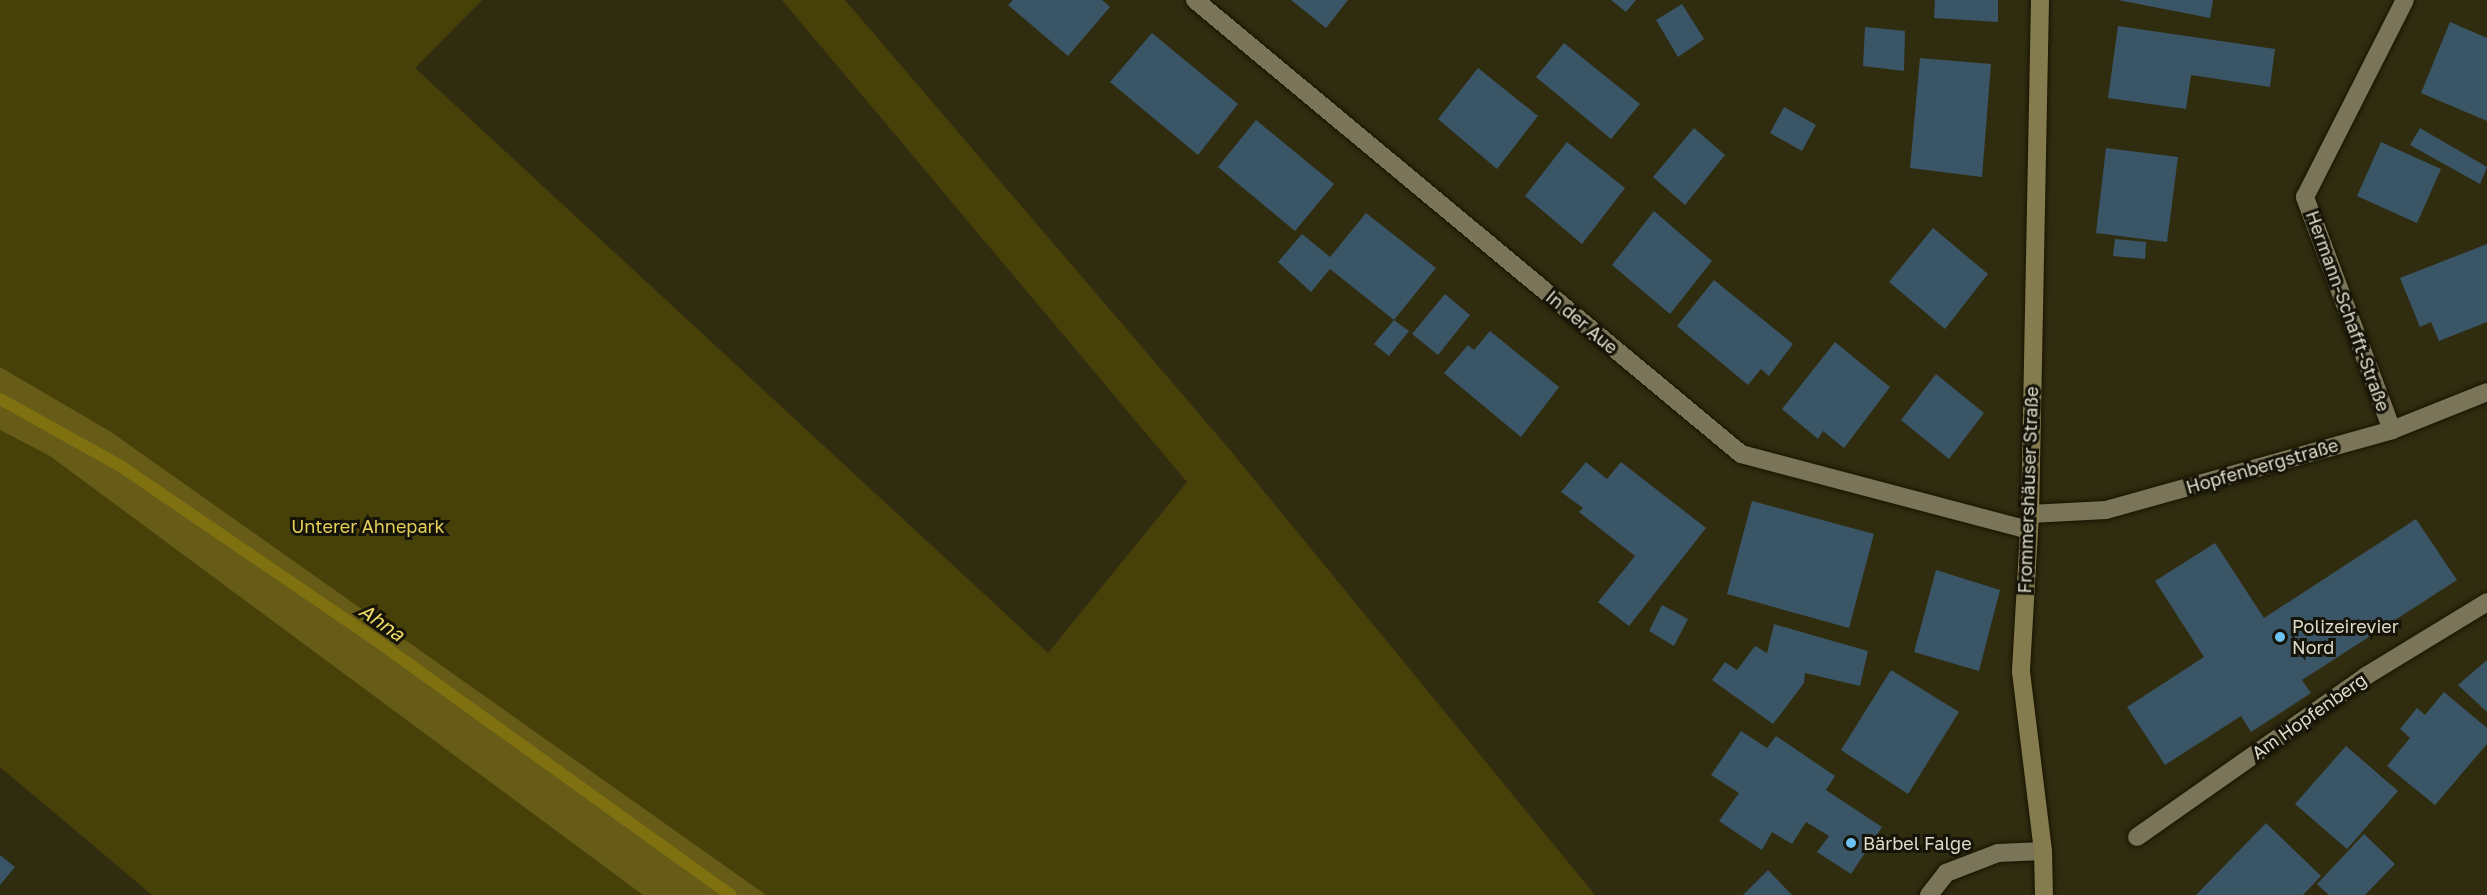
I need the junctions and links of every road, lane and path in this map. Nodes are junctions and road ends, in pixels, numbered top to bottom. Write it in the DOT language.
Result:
graph roads {
  1 [pos="1196,0"];
  2 [pos="2040,0"];
  3 [pos="2405,0"];
  4 [pos="2487,392"];
  5 [pos="2392,430"];
  6 [pos="2029,522"];
  7 [pos="2487,602"];
  8 [pos="2136,837"];
  9 [pos="2043,850"];
  10 [pos="1929,895"];
  11 [pos="2044,895"];
  1 -- 6 [label="street, In der Aue"];
  2 -- 6 [label="main road, Frommershäuser Straße"];
  3 -- 5 [label="street, Hermann-Schafft-Straße"];
  4 -- 5 [label="street, Hopfenbergstraße"];
  5 -- 6 [label="street, Hopfenbergstraße"];
  6 -- 9 [label="main road, Frommershäuser Straße"];
  7 -- 8 [label="street, Am Hopfenberg"];
  9 -- 10 [label="street"];
  9 -- 11 [label="main road, Frommershäuser Straße"];
}
